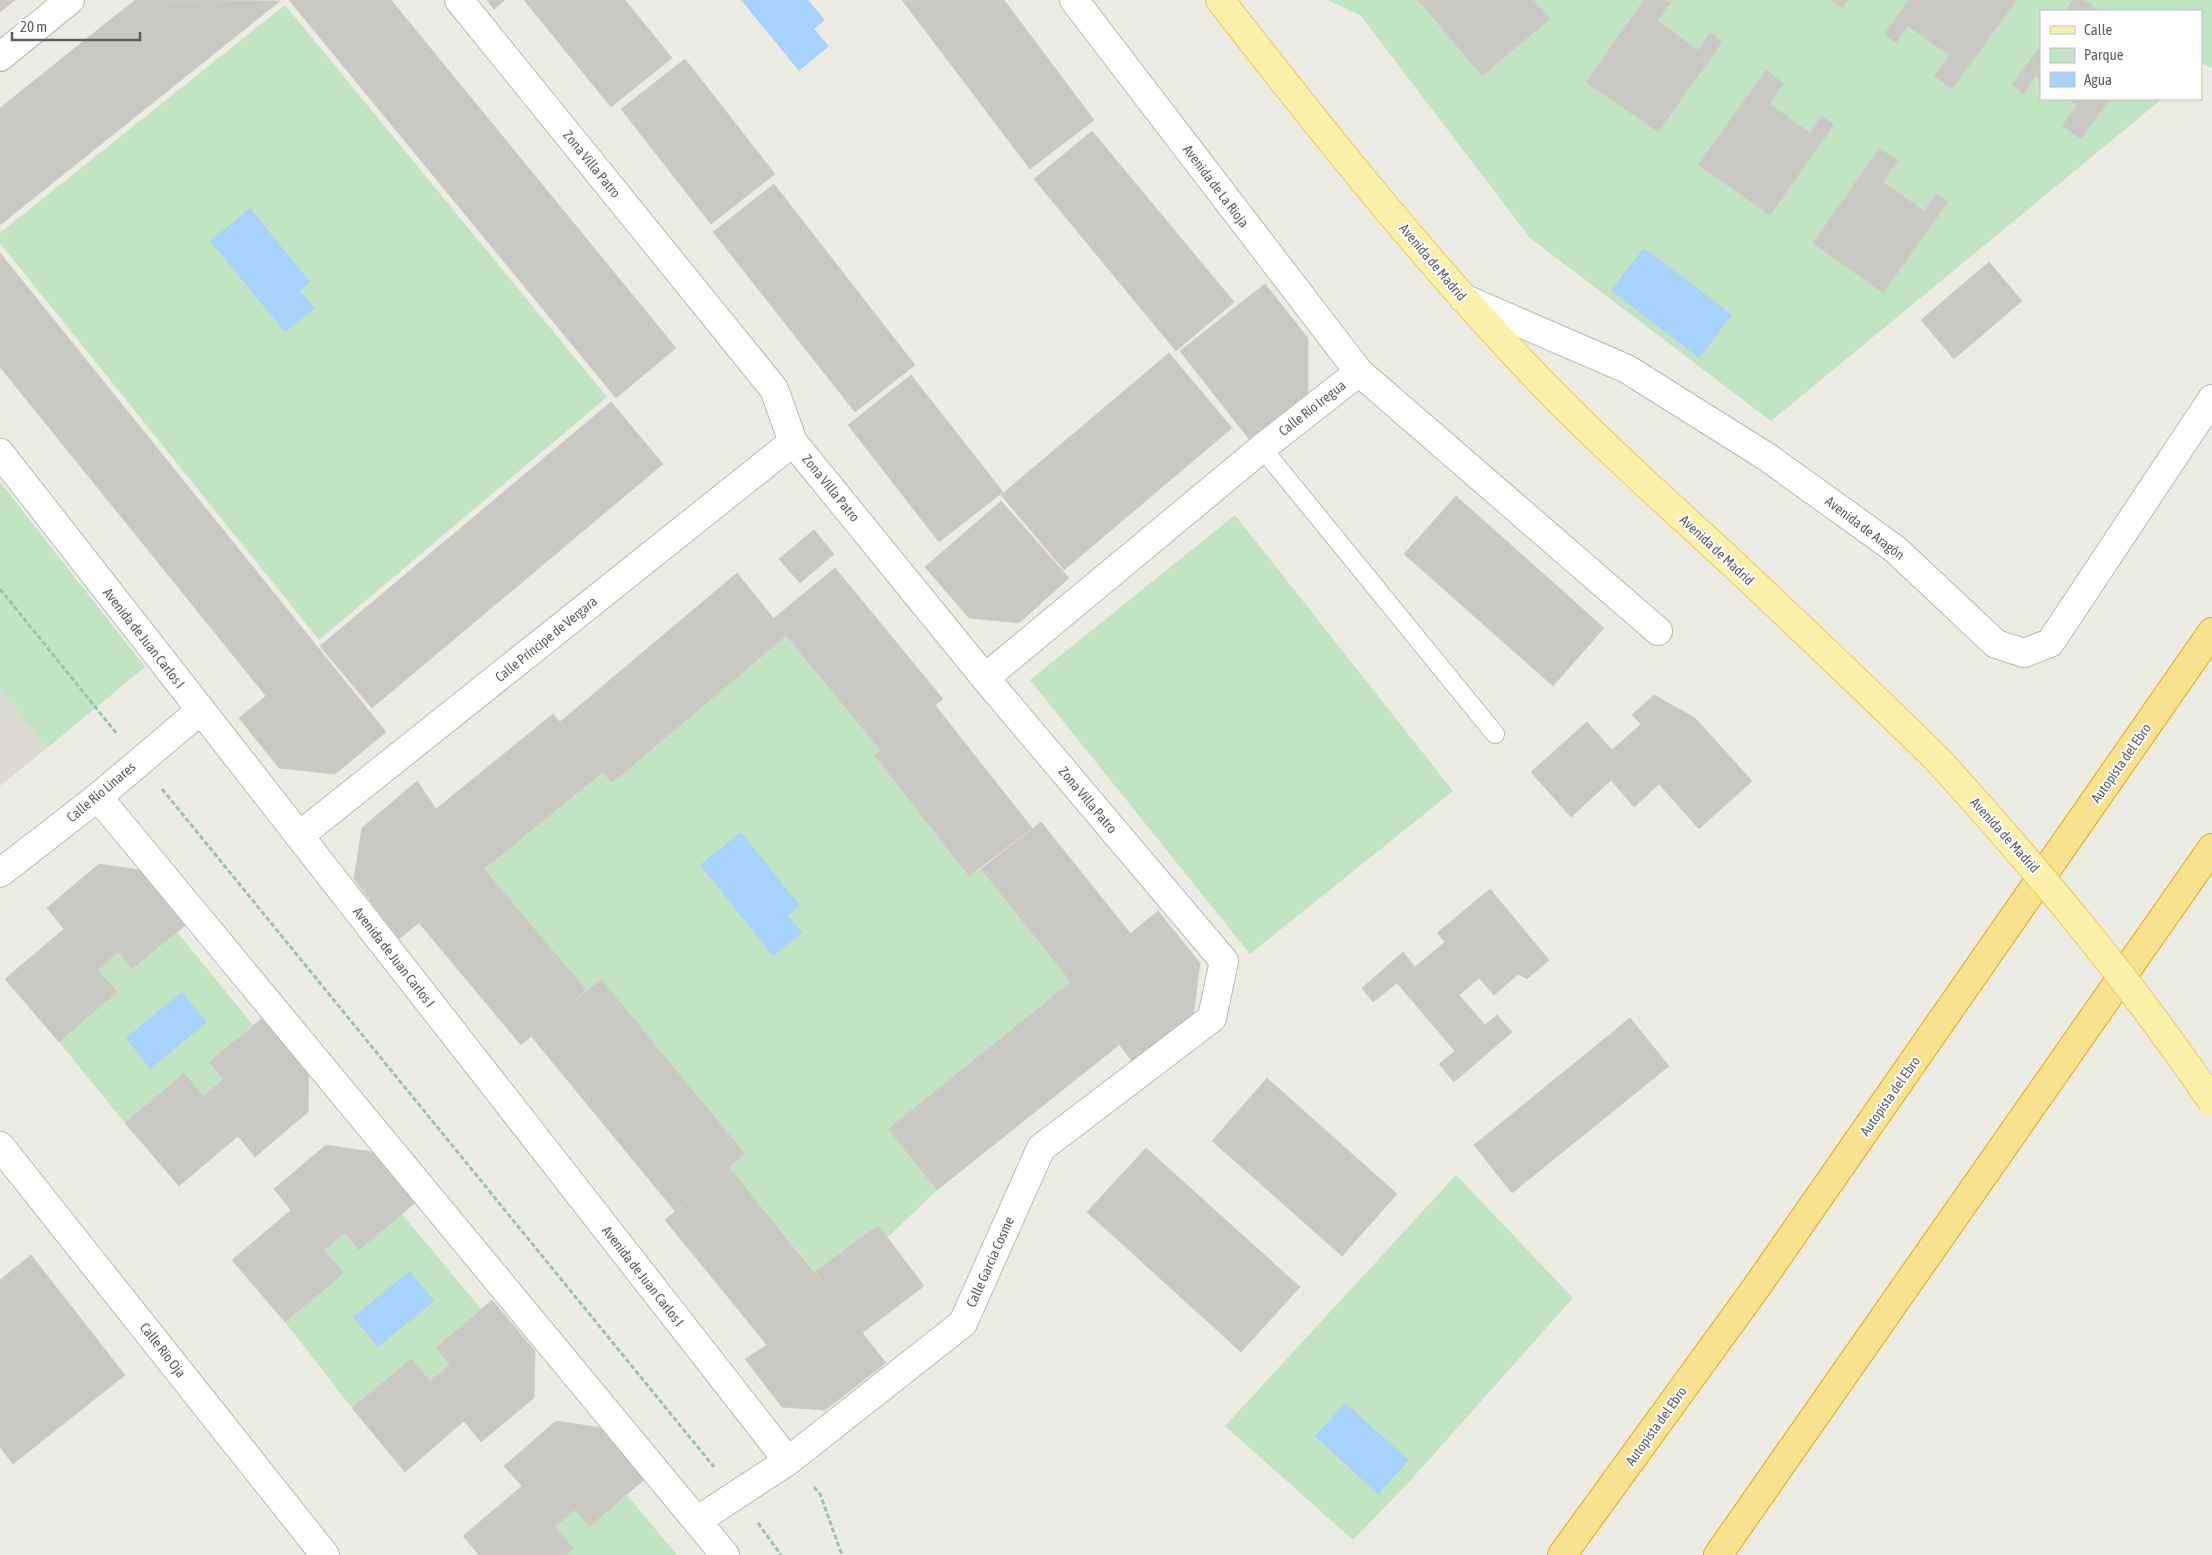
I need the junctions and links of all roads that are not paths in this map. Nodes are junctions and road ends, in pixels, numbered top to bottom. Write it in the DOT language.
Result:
graph roads {
  1 [pos="70,0"];
  2 [pos="459,0"];
  3 [pos="1074,0"];
  4 [pos="1220,0"];
  5 [pos="0,57"];
  6 [pos="1463,298"];
  7 [pos="1358,372"];
  8 [pos="2212,399"];
  9 [pos="794,442"];
  10 [pos="1262,448"];
  11 [pos="0,453"];
  12 [pos="1658,631"];
  13 [pos="2212,632"];
  14 [pos="985,678"];
  15 [pos="201,710"];
  16 [pos="1495,734"];
  17 [pos="98,797"];
  18 [pos="299,836"];
  19 [pos="2212,848"];
  20 [pos="0,873"];
  21 [pos="1224,961"];
  22 [pos="2212,1101"];
  23 [pos="0,1146"];
  24 [pos="788,1461"];
  25 [pos="698,1520"];
  26 [pos="325,1555"];
  27 [pos="725,1555"];
  28 [pos="1562,1555"];
  29 [pos="1718,1555"];
  1 -- 5 [label="street"];
  2 -- 9 [label="street, Zona Villa Patro"];
  3 -- 7 [label="street, Avenida de La Rioja"];
  4 -- 6 [label="main road, Avenida de Madrid"];
  6 -- 8 [label="street, Avenida de Aragón"];
  6 -- 22 [label="main road, Avenida de Madrid, bridge"];
  7 -- 10 [label="street, Calle Río Iregua"];
  7 -- 12 [label="street, Calle Río Iregua"];
  9 -- 14 [label="street, Zona Villa Patro"];
  9 -- 18 [label="street, Calle Príncipe de Vergara"];
  10 -- 14 [label="street, Calle Río Iregua"];
  10 -- 16 [label="lane"];
  11 -- 15 [label="street, Avenida de Juan Carlos I"];
  13 -- 28 [label="highway, Autopista del Ebro"];
  14 -- 21 [label="street, Zona Villa Patro"];
  15 -- 17 [label="street, Calle Río Linares"];
  15 -- 18 [label="street, Avenida de Juan Carlos I"];
  17 -- 20 [label="street, Calle Río Linares"];
  17 -- 25 [label="street"];
  18 -- 24 [label="street, Avenida de Juan Carlos I"];
  19 -- 29 [label="highway"];
  21 -- 24 [label="street, Calle García Cosme"];
  23 -- 26 [label="street, Calle Río Oja"];
  24 -- 25 [label="street, Calle García Cosme"];
  25 -- 27 [label="street"];
}
